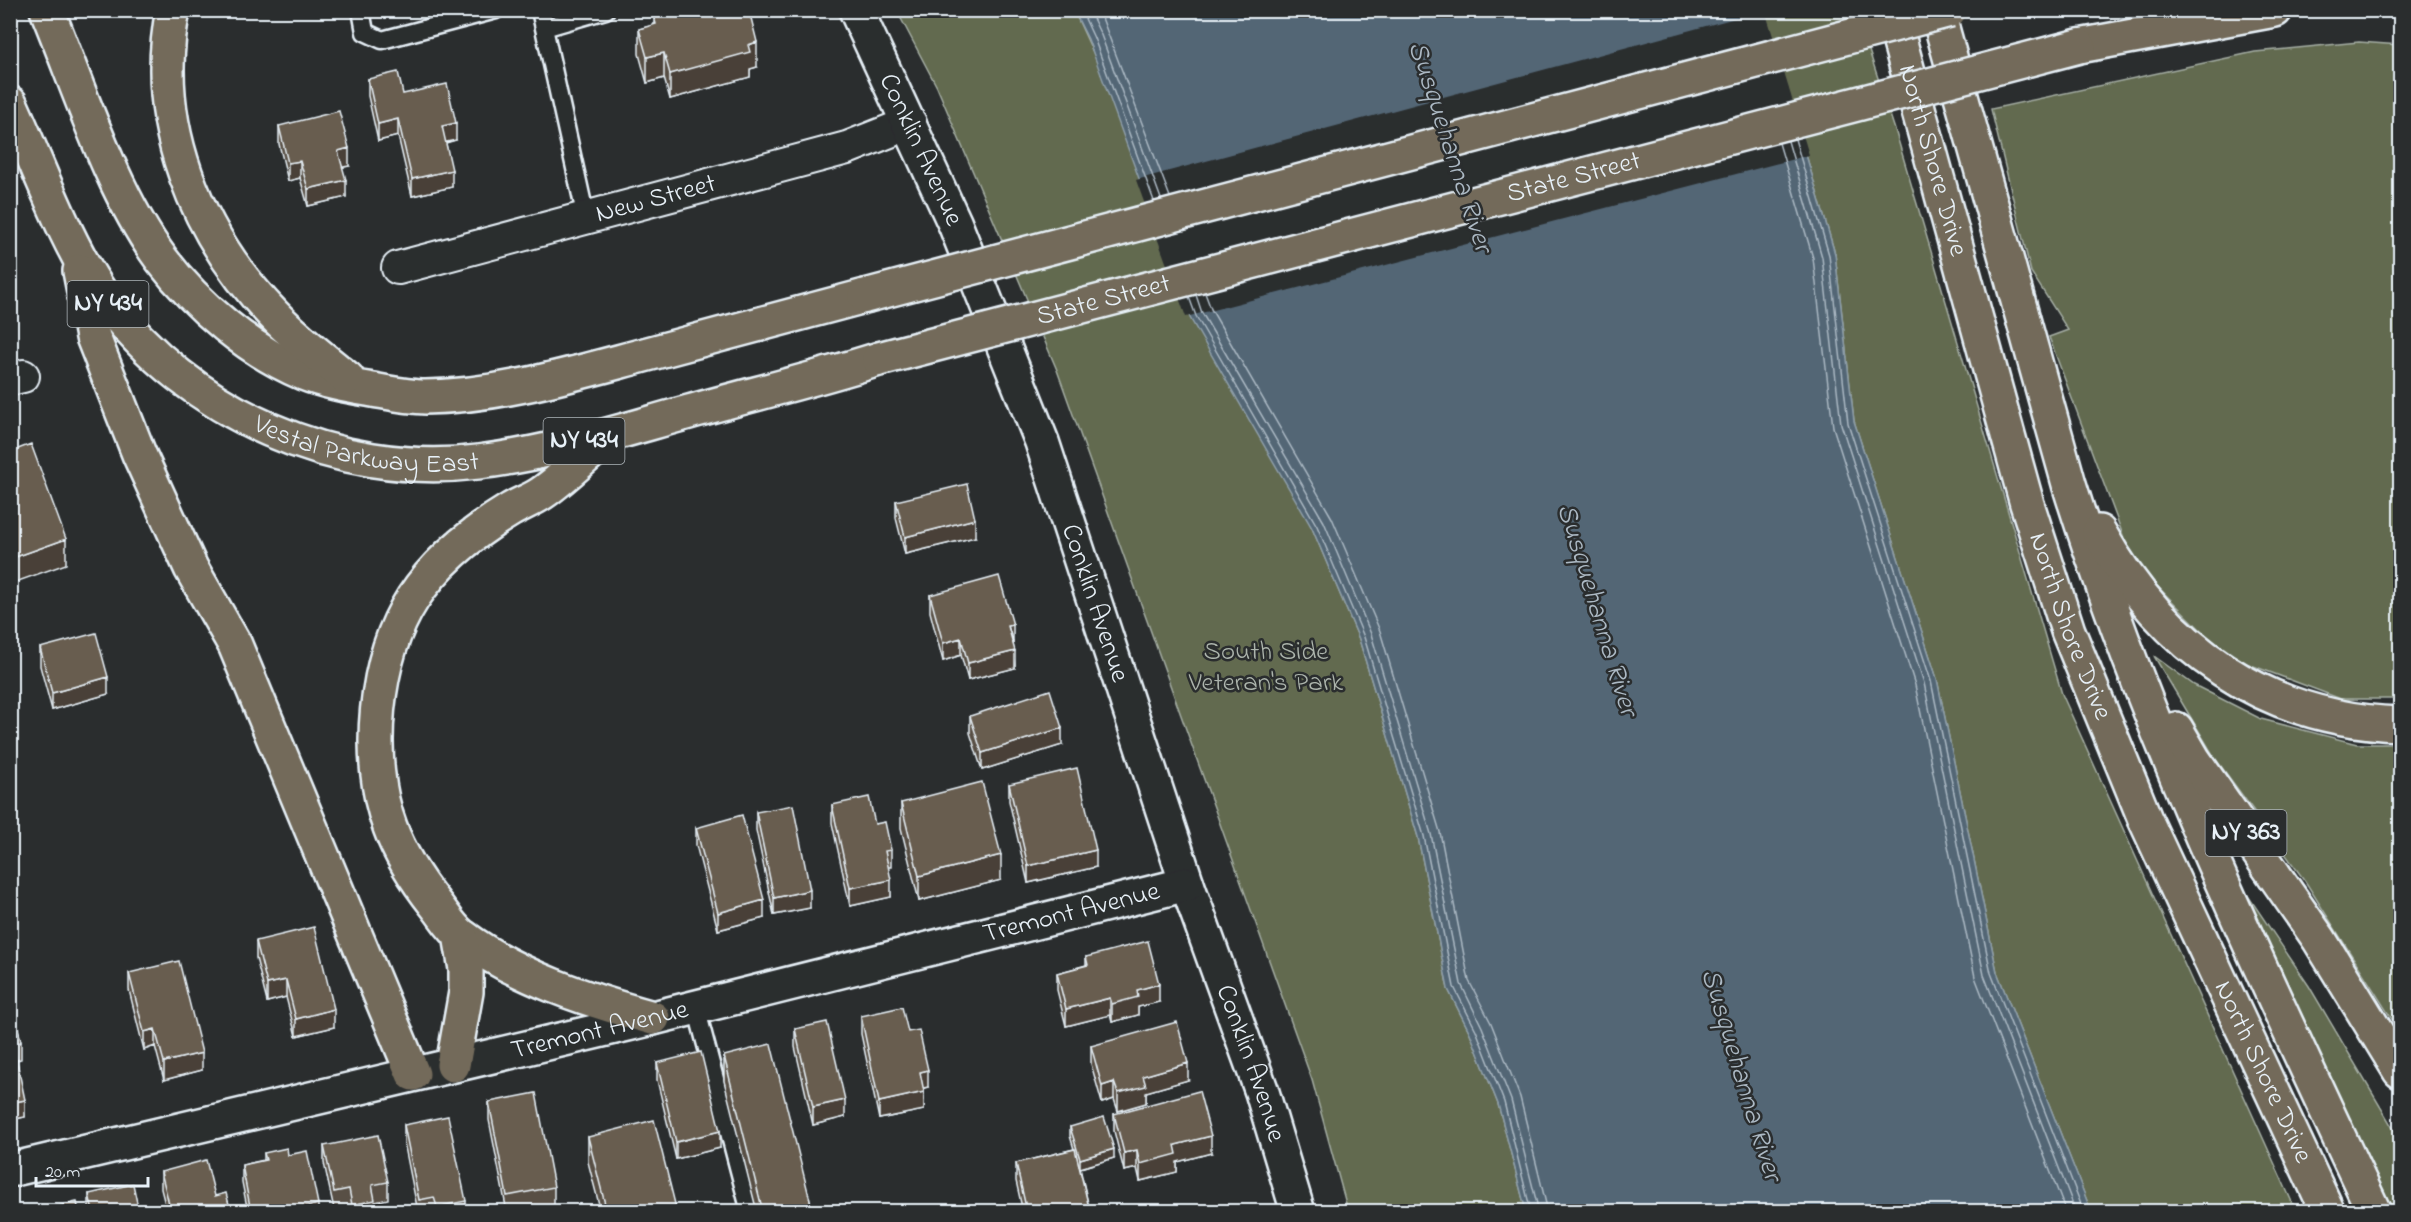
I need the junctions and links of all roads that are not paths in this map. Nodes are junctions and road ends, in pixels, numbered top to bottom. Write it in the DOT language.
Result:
graph roads {
  1 [pos="47,10"];
  2 [pos="174,10"];
  3 [pos="361,10"];
  4 [pos="496,10"];
  5 [pos="540,10"];
  6 [pos="606,10"];
  7 [pos="856,10"];
  8 [pos="1891,10"];
  9 [pos="1936,10"];
  10 [pos="1950,10"];
  11 [pos="2200,10"];
  12 [pos="2275,10"];
  13 [pos="544,28"];
  14 [pos="2079,46"];
  15 [pos="10,103"];
  16 [pos="910,123"];
  17 [pos="586,218"];
  18 [pos="77,251"];
  19 [pos="398,268"];
  20 [pos="879,359"];
  21 [pos="357,387"];
  22 [pos="2052,425"];
  23 [pos="612,434"];
  24 [pos="2103,588"];
  25 [pos="2400,724"];
  26 [pos="1187,884"];
  27 [pos="460,935"];
  28 [pos="696,1007"];
  29 [pos="653,1018"];
  30 [pos="453,1065"];
  31 [pos="2400,1071"];
  32 [pos="413,1074"];
  33 [pos="10,1170"];
  34 [pos="750,1212"];
  35 [pos="1298,1212"];
  36 [pos="2328,1212"];
  37 [pos="2374,1212"];
  1 -- 21 [label="main road, Vestal Parkway East / NY 434"];
  2 -- 21 [label="main road"];
  3 -- 4 [label="lane"];
  5 -- 13 [label="lane"];
  6 -- 13 [label="lane"];
  7 -- 16 [label="main road, Conklin Avenue"];
  8 -- 36 [label="main road, North Shore Drive"];
  9 -- 22 [label="main road, North Shore Drive"];
  10 -- 21 [label="main road, Vestal Parkway East / NY 434, bridge"];
  11 -- 14 [label="main road, State Street / NY 434"];
  12 -- 14 [label="main road"];
  13 -- 17 [label="lane"];
  14 -- 20 [label="main road, State Street / NY 434, bridge"];
  15 -- 18 [label="main road, Vestal Parkway East / NY 434"];
  16 -- 17 [label="street, New Street"];
  16 -- 26 [label="main road, Conklin Avenue"];
  17 -- 19 [label="street, New Street"];
  18 -- 23 [label="main road, Vestal Parkway East / NY 434"];
  18 -- 32 [label="main road"];
  20 -- 23 [label="main road, Vestal Parkway East / NY 434"];
  22 -- 24 [label="main road, North Shore Drive"];
  22 -- 25 [label="main road"];
  23 -- 27 [label="main road"];
  24 -- 31 [label="main road, NY 363"];
  24 -- 37 [label="main road, North Shore Drive"];
  26 -- 28 [label="main road, Tremont Avenue"];
  26 -- 35 [label="main road, Conklin Avenue"];
  27 -- 29 [label="main road"];
  27 -- 30 [label="main road"];
  28 -- 29 [label="main road, Tremont Avenue"];
  28 -- 34 [label="lane"];
  29 -- 30 [label="main road, Tremont Avenue"];
  30 -- 32 [label="main road, Tremont Avenue"];
  32 -- 33 [label="main road, Tremont Avenue"];
}
